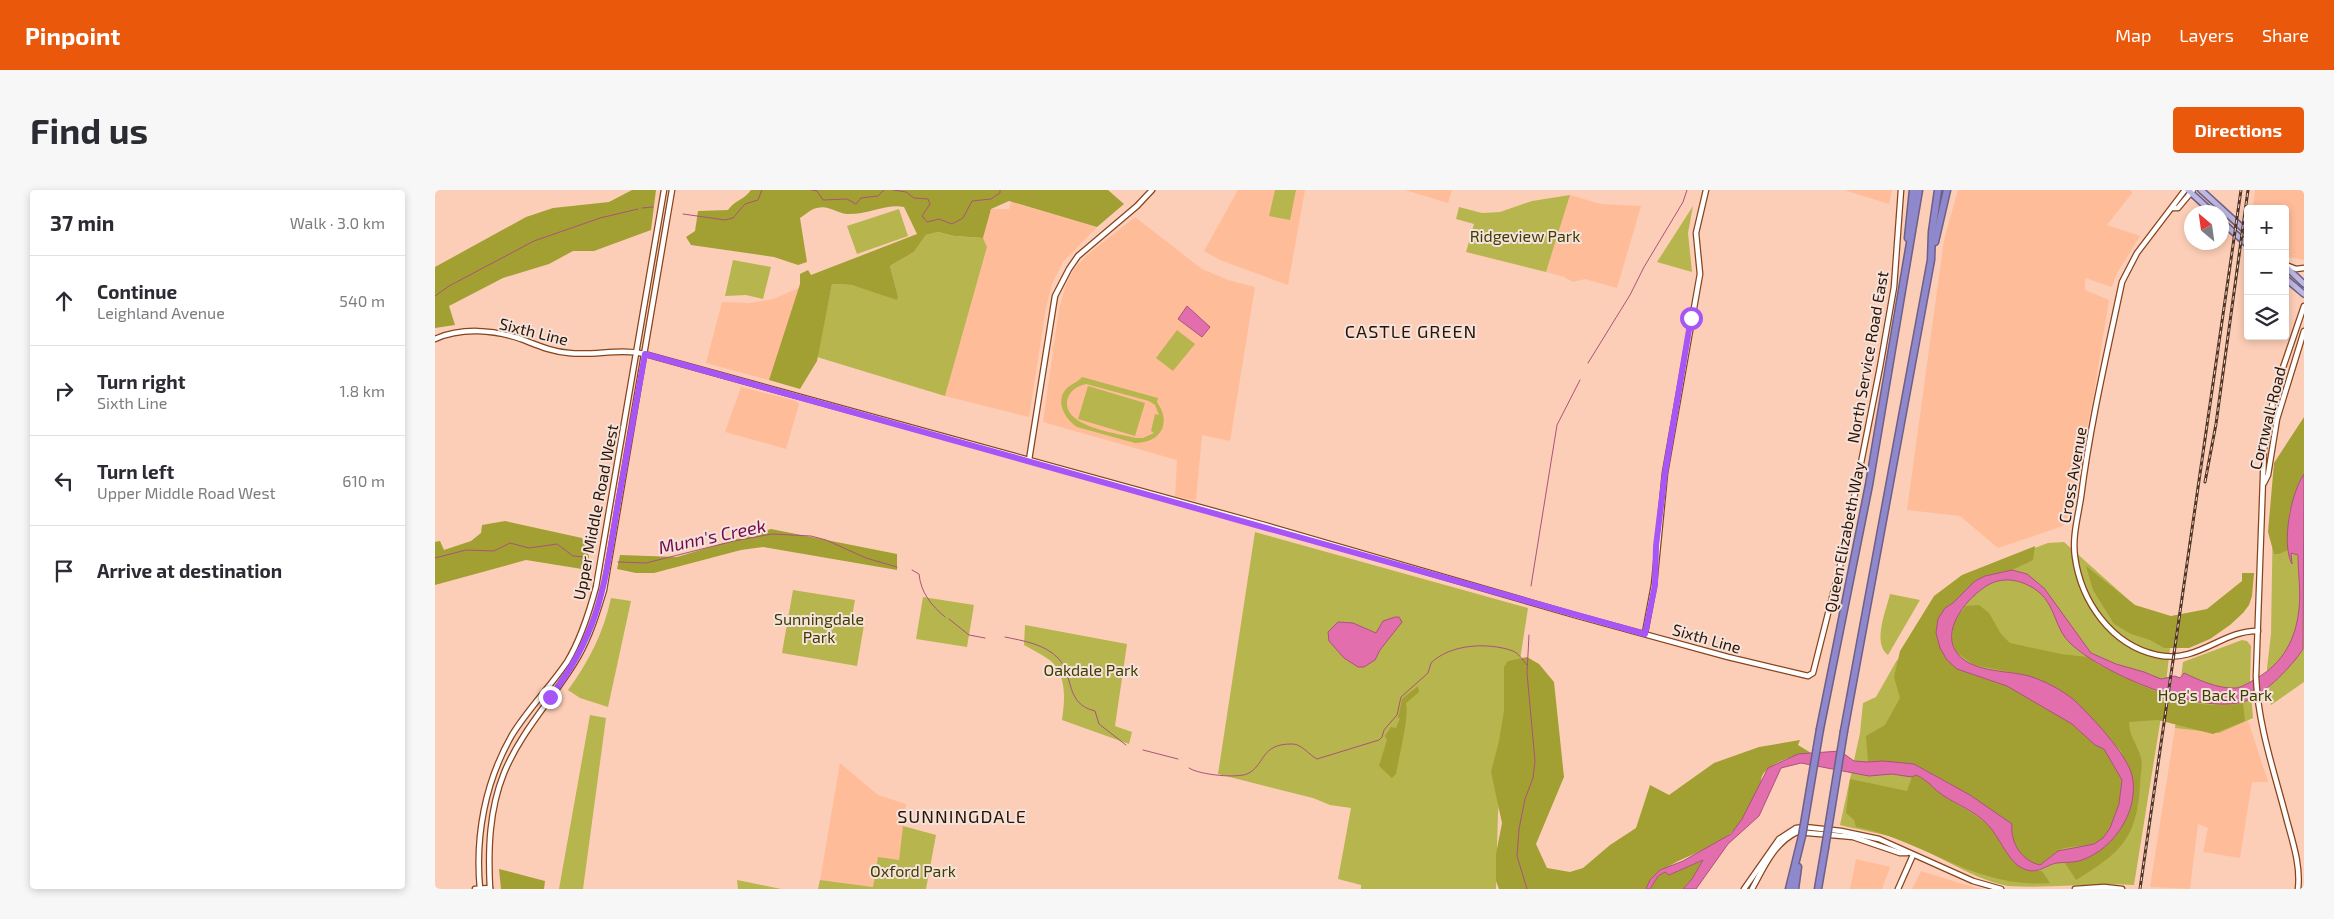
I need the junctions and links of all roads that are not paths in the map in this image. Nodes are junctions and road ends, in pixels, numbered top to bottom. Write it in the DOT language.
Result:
graph roads {
  1 [pos="664,190"];
  2 [pos="672,190"];
  3 [pos="1152,190"];
  4 [pos="1706,190"];
  5 [pos="1901,190"];
  6 [pos="1913,190"];
  7 [pos="1919,190"];
  8 [pos="1939,190"];
  9 [pos="1947,190"];
  10 [pos="2201,190"];
  11 [pos="2189,191"];
  12 [pos="2204,205"];
  13 [pos="2229,228"];
  14 [pos="2244,229"];
  15 [pos="2244,241"];
  16 [pos="1931,260"];
  17 [pos="2289,267"];
  18 [pos="2304,268"];
  19 [pos="2289,270"];
  20 [pos="1905,277"];
  21 [pos="2289,281"];
  22 [pos="2304,284"];
  23 [pos="2304,294"];
  24 [pos="2304,306"];
  25 [pos="2304,331"];
  26 [pos="435,339"];
  27 [pos="637,352"];
  28 [pos="645,354"];
  29 [pos="2276,386"];
  30 [pos="2286,387"];
  31 [pos="1029,460"];
  32 [pos="2264,483"];
  33 [pos="2258,631"];
  34 [pos="1645,634"];
  35 [pos="1813,673"];
  36 [pos="1802,836"];
  37 [pos="1907,853"];
  38 [pos="1913,855"];
  39 [pos="490,888"];
  40 [pos="475,889"];
  41 [pos="481,889"];
  42 [pos="1743,889"];
  43 [pos="1752,889"];
  44 [pos="1789,889"];
  45 [pos="1795,889"];
  46 [pos="1819,889"];
  47 [pos="1897,889"];
  48 [pos="2001,889"];
  49 [pos="2075,889"];
  50 [pos="2122,889"];
  51 [pos="2297,889"];
  1 -- 27 [label="street, Upper Middle Road West"];
  2 -- 28 [label="street, Upper Middle Road West"];
  3 -- 31 [label="street"];
  4 -- 34 [label="street"];
  5 -- 35 [label="street, North Service Road East"];
  6 -- 20 [label="highway"];
  7 -- 20 [label="highway, Queen Elizabeth Way"];
  8 -- 16 [label="highway, Queen Elizabeth Way"];
  9 -- 16 [label="highway"];
  10 -- 14 [label="main road"];
  11 -- 12 [label="main road"];
  11 -- 33 [label="street, Cross Avenue"];
  13 -- 15 [label="main road"];
  16 -- 46 [label="highway, Queen Elizabeth Way, bridge"];
  17 -- 18 [label="street"];
  19 -- 22 [label="main road"];
  20 -- 36 [label="highway, Queen Elizabeth Way, bridge"];
  21 -- 23 [label="main road"];
  24 -- 29 [label="street, Cornwall Road"];
  25 -- 30 [label="street, Cornwall Road"];
  26 -- 27 [label="street, Sixth Line"];
  27 -- 28 [label="street, Sixth Line"];
  27 -- 41 [label="street, Upper Middle Road West"];
  28 -- 31 [label="street, Sixth Line"];
  28 -- 39 [label="street, Upper Middle Road West"];
  29 -- 30 [label="street"];
  29 -- 32 [label="street, Cornwall Road"];
  30 -- 32 [label="street, Cornwall Road"];
  31 -- 34 [label="street, Sixth Line"];
  32 -- 33 [label="street, Cornwall Road"];
  33 -- 51 [label="street, Cornwall Road"];
  34 -- 35 [label="street, Sixth Line"];
  36 -- 44 [label="highway"];
  36 -- 45 [label="highway, Queen Elizabeth Way"];
  37 -- 38 [label="street"];
  37 -- 42 [label="street"];
  37 -- 43 [label="street"];
  38 -- 47 [label="street"];
  38 -- 48 [label="street"];
  39 -- 41 [label="street"];
  40 -- 41 [label="street"];
  49 -- 50 [label="street"];
}
